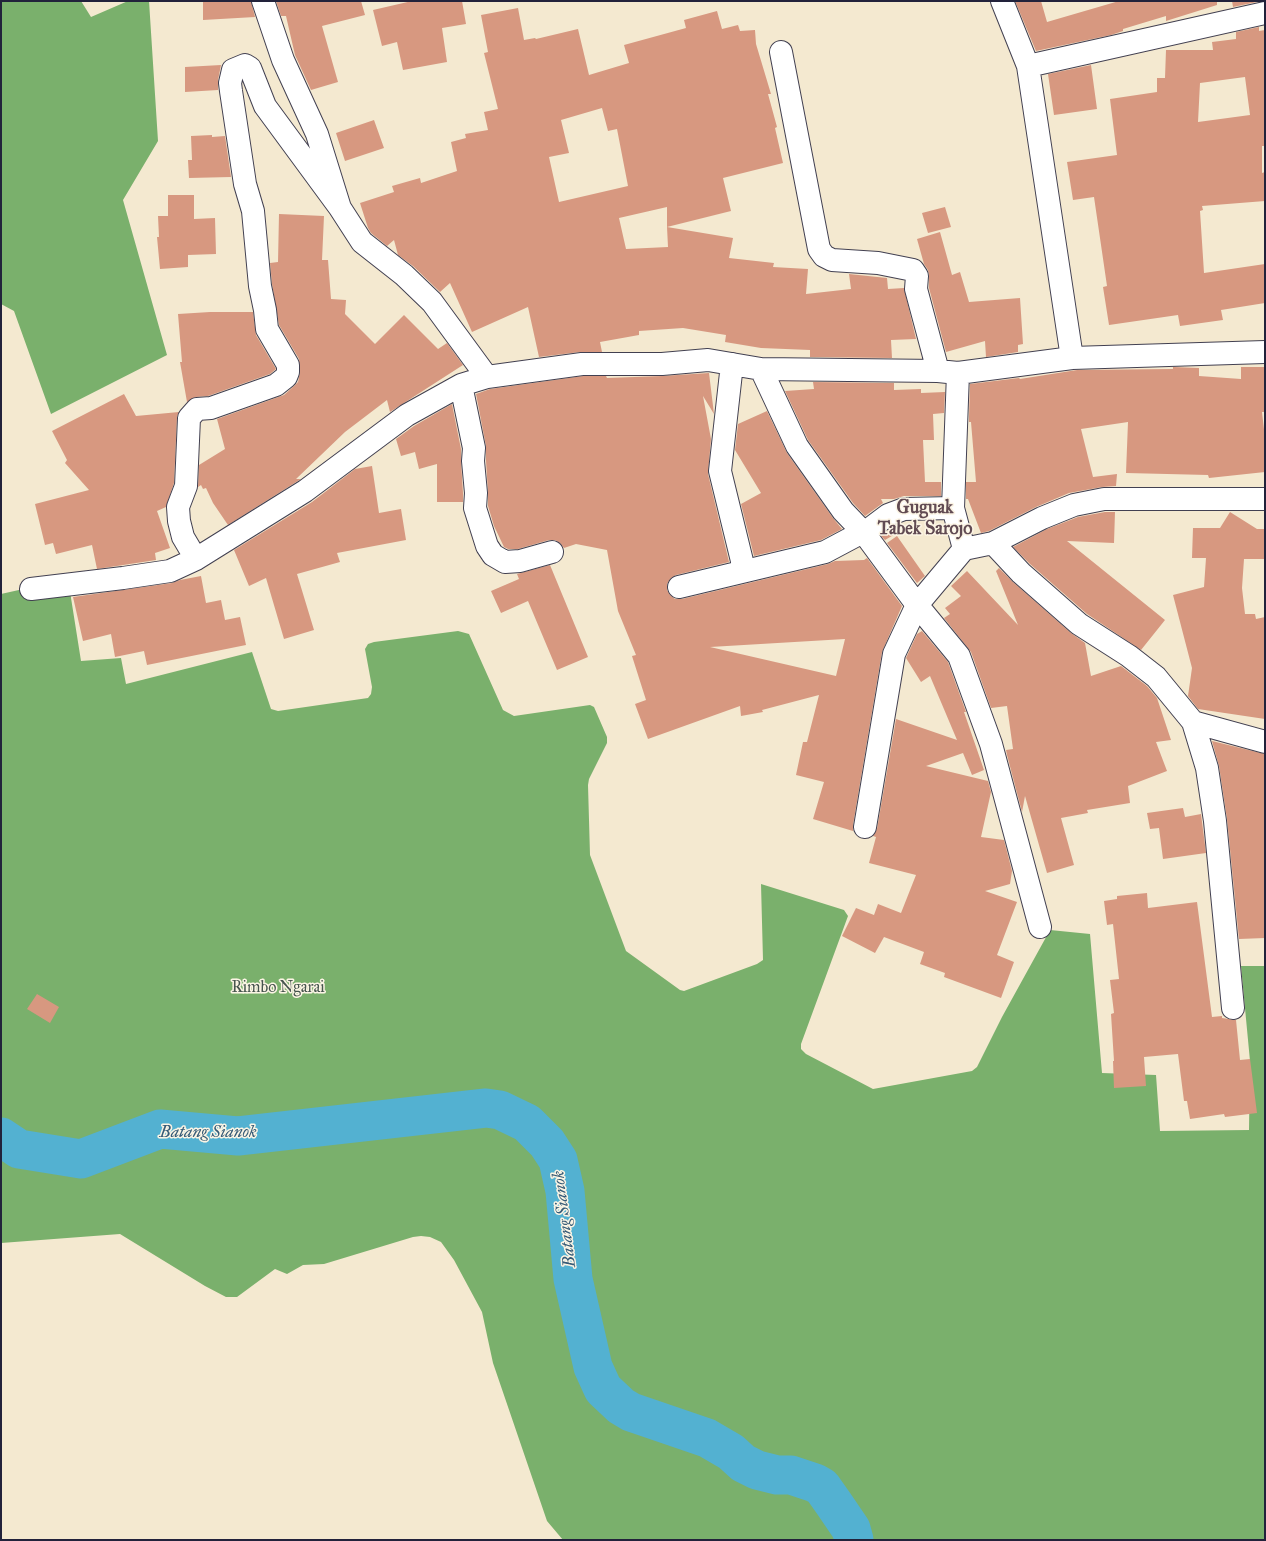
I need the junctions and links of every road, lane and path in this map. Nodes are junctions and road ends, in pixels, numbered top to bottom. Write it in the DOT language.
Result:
graph roads {
  1 [pos="264,1"];
  2 [pos="1002,1"];
  3 [pos="1265,13"];
  4 [pos="781,52"];
  5 [pos="283,60"];
  6 [pos="1028,66"];
  7 [pos="250,68"];
  8 [pos="340,208"];
  9 [pos="1265,352"];
  10 [pos="1072,358"];
  11 [pos="732,364"];
  12 [pos="761,369"];
  13 [pos="948,372"];
  14 [pos="486,377"];
  15 [pos="461,385"];
  16 [pos="1265,499"];
  17 [pos="953,508"];
  18 [pos="864,534"];
  19 [pos="993,543"];
  20 [pos="964,549"];
  21 [pos="552,552"];
  22 [pos="196,559"];
  23 [pos="742,571"];
  24 [pos="679,587"];
  25 [pos="31,589"];
  26 [pos="917,605"];
  27 [pos="1193,722"];
  28 [pos="1265,742"];
  29 [pos="865,826"];
  30 [pos="1040,927"];
  31 [pos="1233,1008"];
  1 -- 5 [label="street"];
  2 -- 6 [label="street"];
  3 -- 6 [label="street"];
  4 -- 13 [label="street"];
  5 -- 7 [label="street"];
  5 -- 8 [label="street"];
  6 -- 10 [label="street"];
  7 -- 8 [label="street"];
  7 -- 22 [label="street"];
  8 -- 14 [label="street"];
  9 -- 10 [label="street"];
  10 -- 13 [label="street"];
  11 -- 12 [label="street"];
  11 -- 14 [label="street"];
  11 -- 23 [label="street"];
  12 -- 13 [label="street"];
  12 -- 18 [label="street"];
  13 -- 17 [label="street"];
  14 -- 15 [label="street"];
  15 -- 21 [label="street"];
  15 -- 22 [label="street"];
  16 -- 19 [label="street"];
  17 -- 18 [label="street"];
  17 -- 20 [label="street"];
  18 -- 23 [label="street"];
  18 -- 26 [label="street"];
  19 -- 20 [label="street"];
  19 -- 27 [label="street"];
  20 -- 26 [label="street"];
  22 -- 25 [label="street"];
  23 -- 24 [label="street"];
  26 -- 29 [label="street"];
  26 -- 30 [label="street"];
  27 -- 28 [label="street"];
  27 -- 31 [label="street"];
}
